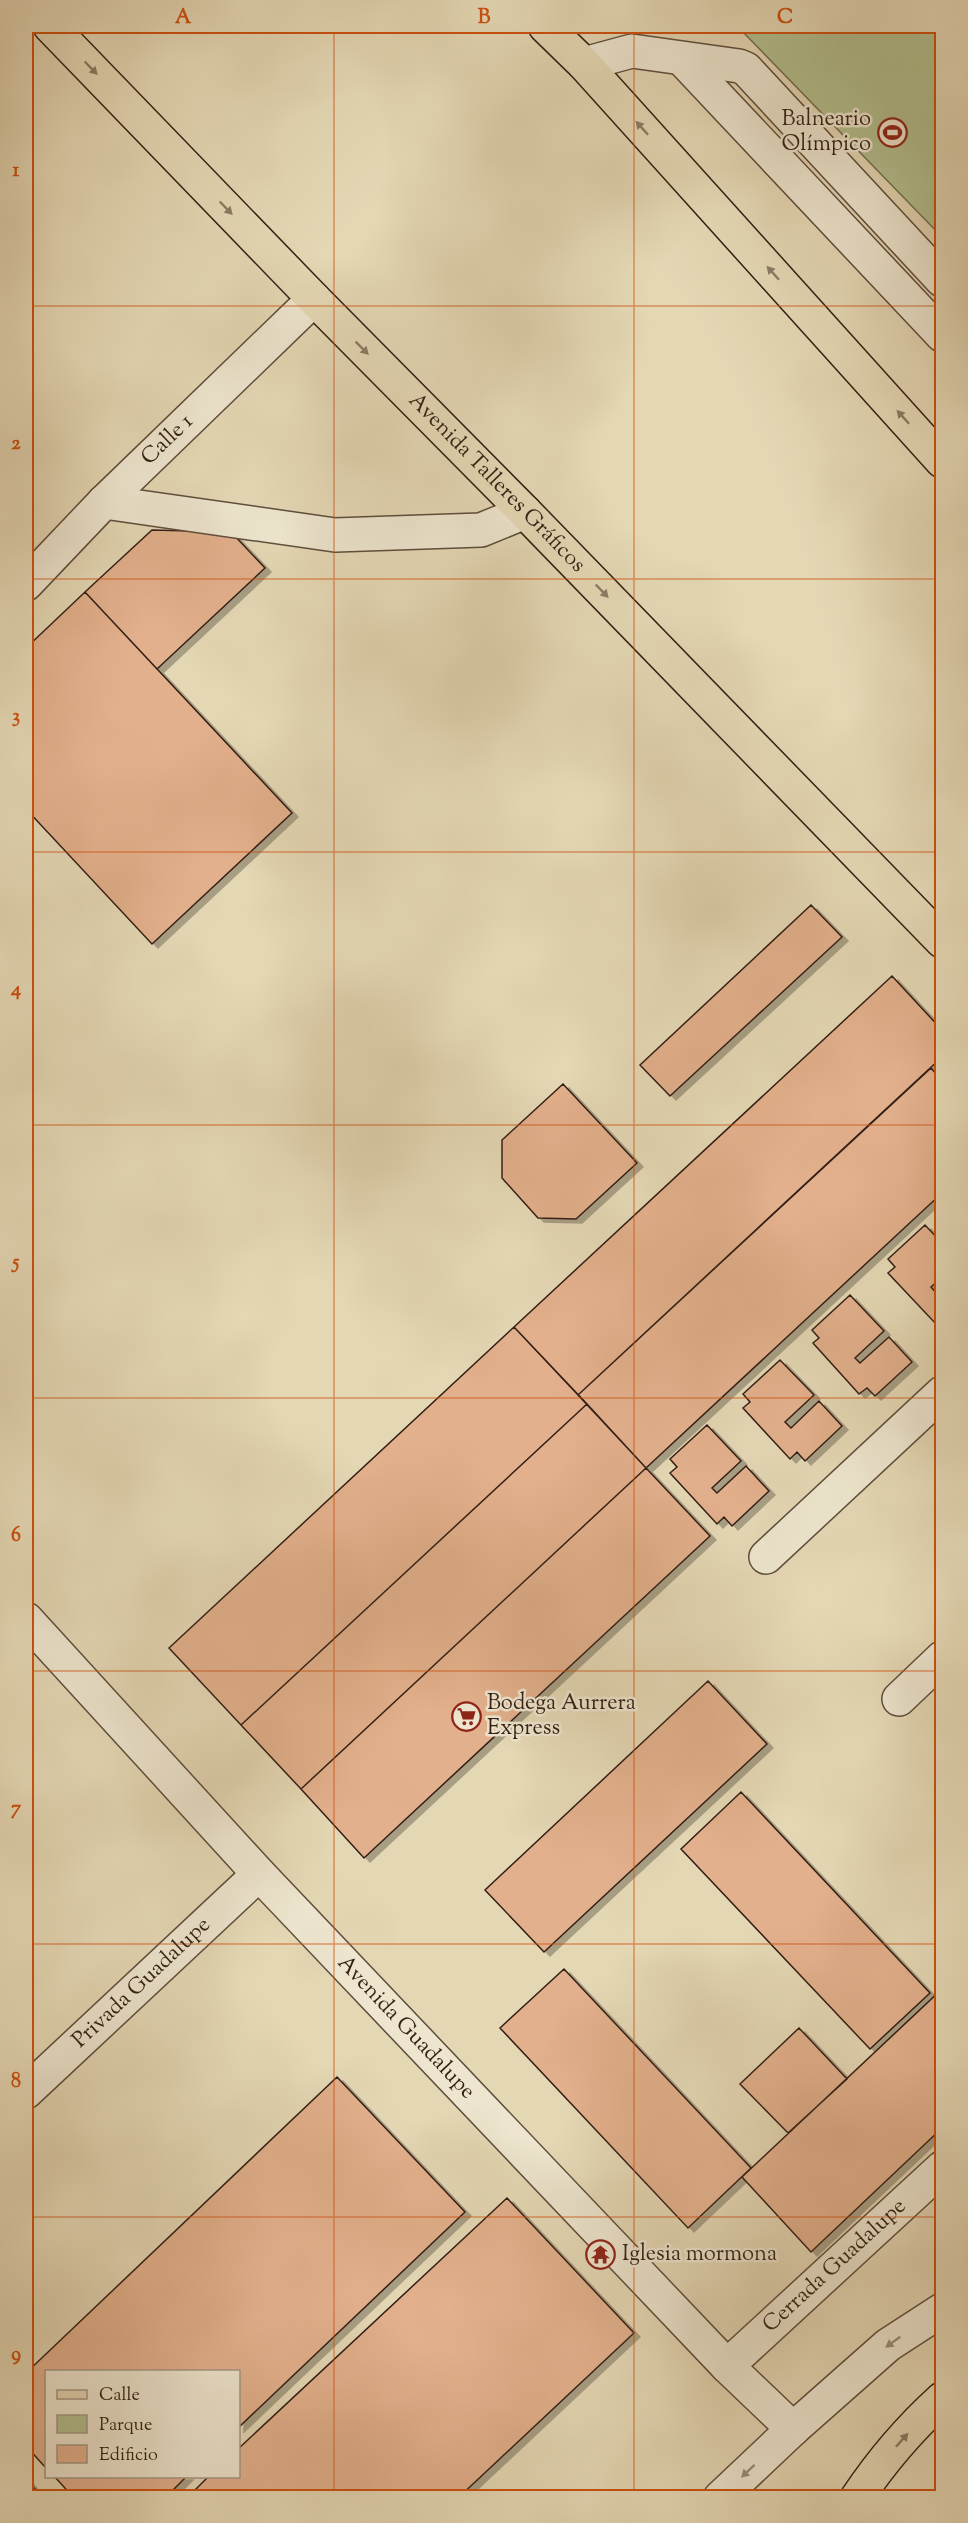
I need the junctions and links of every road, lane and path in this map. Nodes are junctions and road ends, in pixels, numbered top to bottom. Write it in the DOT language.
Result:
graph roads {
  1 [pos="50,26"];
  2 [pos="545,26"];
  3 [pos="580,26"];
  4 [pos="683,60"];
  5 [pos="584,64"];
  6 [pos="942,280"];
  7 [pos="314,299"];
  8 [pos="942,335"];
  9 [pos="942,461"];
  10 [pos="104,502"];
  11 [pos="525,512"];
  12 [pos="26,584"];
  13 [pos="942,941"];
  14 [pos="942,1393"];
  15 [pos="766,1557"];
  16 [pos="26,1619"];
  17 [pos="942,1658"];
  18 [pos="899,1699"];
  19 [pos="260,1874"];
  20 [pos="26,2092"];
  21 [pos="942,2168"];
  22 [pos="942,2310"];
  23 [pos="727,2366"];
  24 [pos="942,2399"];
  25 [pos="793,2429"];
  26 [pos="720,2498"];
  27 [pos="856,2498"];
  1 -- 7 [label="main road, Avenida Talleres Gráficos, one-way"];
  2 -- 5 [label="main road"];
  3 -- 5 [label="main road"];
  4 -- 5 [label="street"];
  4 -- 6 [label="street"];
  4 -- 8 [label="street"];
  9 -- 5 [label="main road, one-way"];
  7 -- 10 [label="street, Calle 1"];
  7 -- 11 [label="main road, Avenida Talleres Gráficos, one-way"];
  10 -- 11 [label="street"];
  10 -- 12 [label="street, Calle 1"];
  11 -- 13 [label="main road, Avenida Talleres Gráficos, one-way"];
  14 -- 15 [label="street"];
  16 -- 19 [label="street, Avenida Guadalupe"];
  17 -- 18 [label="street"];
  19 -- 20 [label="street, Privada Guadalupe"];
  19 -- 23 [label="street, Avenida Guadalupe"];
  21 -- 23 [label="street, Cerrada Guadalupe"];
  22 -- 25 [label="street, one-way"];
  23 -- 25 [label="street, Avenida Guadalupe"];
  27 -- 24 [label="main road, one-way"];
  25 -- 26 [label="street, one-way"];
}
